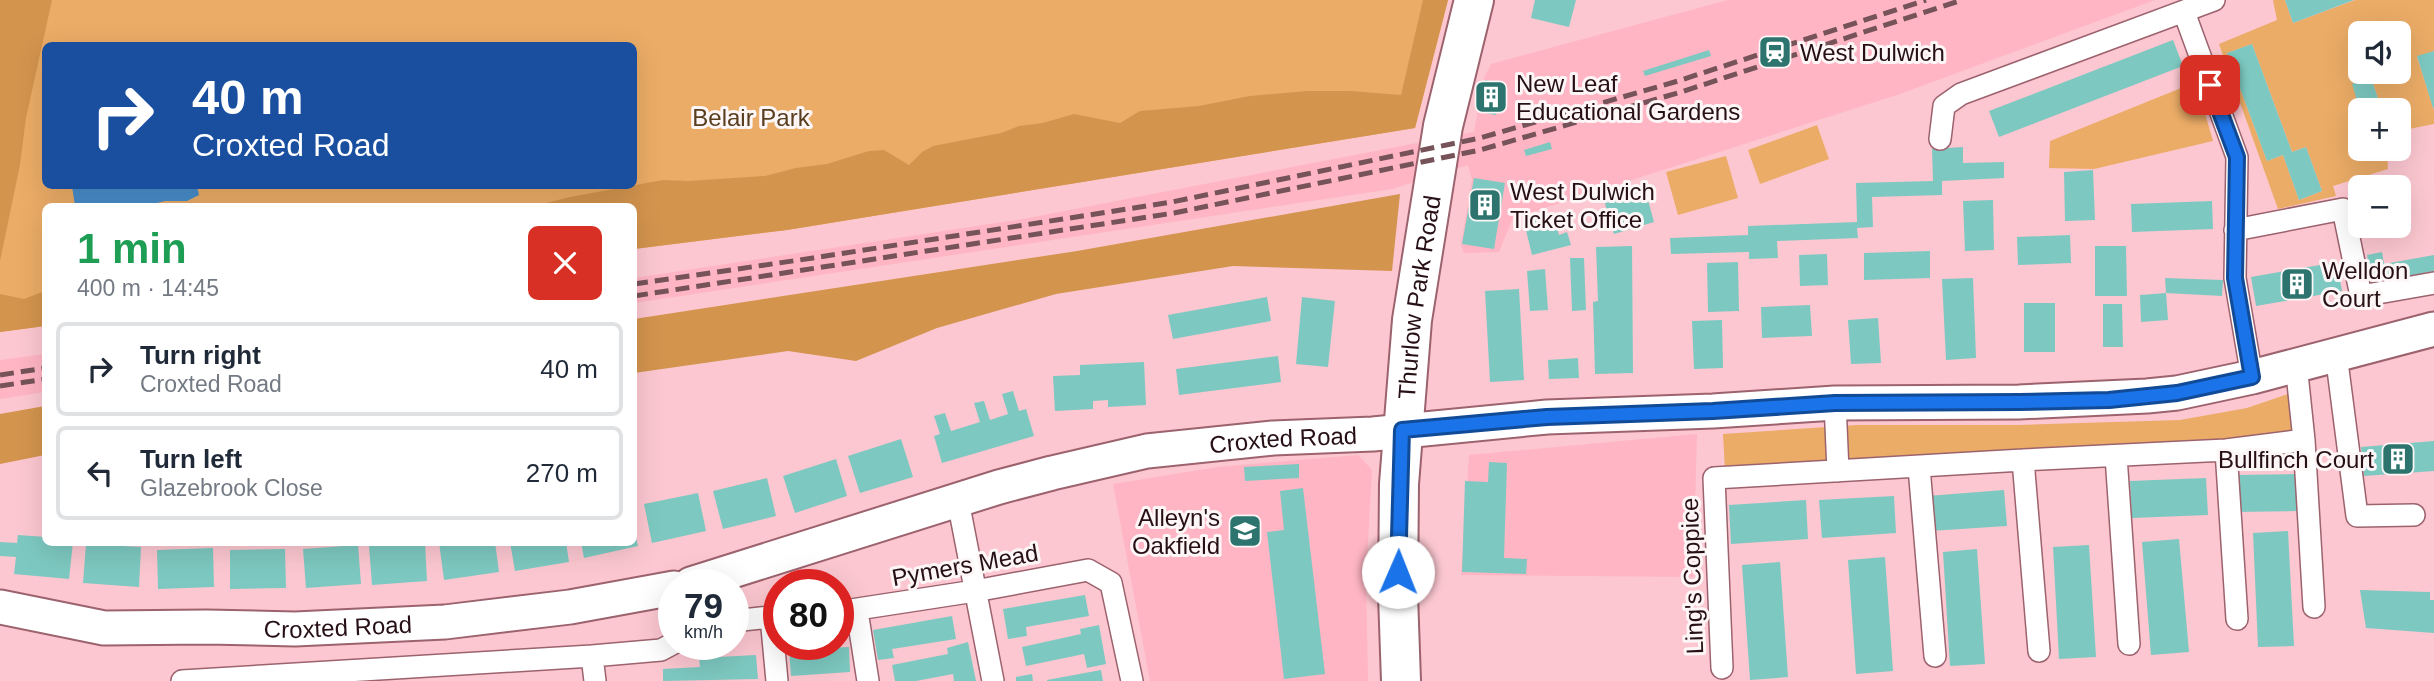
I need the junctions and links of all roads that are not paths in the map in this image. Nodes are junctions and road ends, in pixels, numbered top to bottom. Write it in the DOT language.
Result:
graph roads {
  1 [pos="1474,0"];
  2 [pos="2214,0"];
  3 [pos="2183,12"];
  4 [pos="1940,139"];
  5 [pos="2235,230"];
  6 [pos="2434,283"];
  7 [pos="2434,329"];
  8 [pos="2336,354"];
  9 [pos="2296,364"];
  10 [pos="2252,377"];
  11 [pos="1835,403"];
  12 [pos="1402,430"];
  13 [pos="2304,440"];
  14 [pos="2226,450"];
  15 [pos="2116,456"];
  16 [pos="2024,460"];
  17 [pos="1919,467"];
  18 [pos="1838,471"];
  19 [pos="958,501"];
  20 [pos="2414,515"];
  21 [pos="739,569"];
  22 [pos="658,591"];
  23 [pos="975,591"];
  24 [pos="0,607"];
  25 [pos="2314,607"];
  26 [pos="854,610"];
  27 [pos="2237,619"];
  28 [pos="854,632"];
  29 [pos="2129,645"];
  30 [pos="658,650"];
  31 [pos="2039,651"];
  32 [pos="592,656"];
  33 [pos="1935,656"];
  34 [pos="776,660"];
  35 [pos="1722,668"];
  36 [pos="408,674"];
  37 [pos="222,679"];
  38 [pos="182,681"];
  39 [pos="595,681"];
  40 [pos="776,681"];
  41 [pos="868,681"];
  42 [pos="993,681"];
  43 [pos="1132,681"];
  44 [pos="1401,681"];
  1 -- 12 [label="highway, Thurlow Park Road"];
  2 -- 3 [label="street"];
  3 -- 4 [label="street"];
  3 -- 5 [label="street"];
  5 -- 6 [label="street"];
  5 -- 10 [label="street"];
  7 -- 8 [label="main road, Croxted Road"];
  8 -- 9 [label="main road, Croxted Road"];
  8 -- 20 [label="street"];
  9 -- 10 [label="main road, Croxted Road"];
  9 -- 13 [label="street"];
  10 -- 11 [label="main road, Croxted Road"];
  11 -- 12 [label="main road, Croxted Road"];
  11 -- 18 [label="street"];
  12 -- 19 [label="main road, Croxted Road"];
  12 -- 44 [label="highway, Thurlow Park Road"];
  13 -- 14 [label="street, Ling's Coppice"];
  13 -- 25 [label="street"];
  14 -- 15 [label="street, Ling's Coppice"];
  14 -- 27 [label="street"];
  15 -- 16 [label="street, Ling's Coppice"];
  15 -- 29 [label="street"];
  16 -- 17 [label="street, Ling's Coppice"];
  16 -- 31 [label="street"];
  17 -- 18 [label="street, Ling's Coppice"];
  17 -- 33 [label="street"];
  18 -- 35 [label="street, Ling's Coppice"];
  19 -- 21 [label="main road, Croxted Road"];
  19 -- 23 [label="street"];
  22 -- 24 [label="main road, Croxted Road"];
  23 -- 26 [label="street, Pymers Mead"];
  23 -- 42 [label="street"];
  23 -- 43 [label="street, Pymers Mead"];
  28 -- 41 [label="street"];
  30 -- 32 [label="street"];
  32 -- 36 [label="street"];
  32 -- 39 [label="street"];
  34 -- 40 [label="street"];
  36 -- 37 [label="street"];
  37 -- 38 [label="street"];
}
